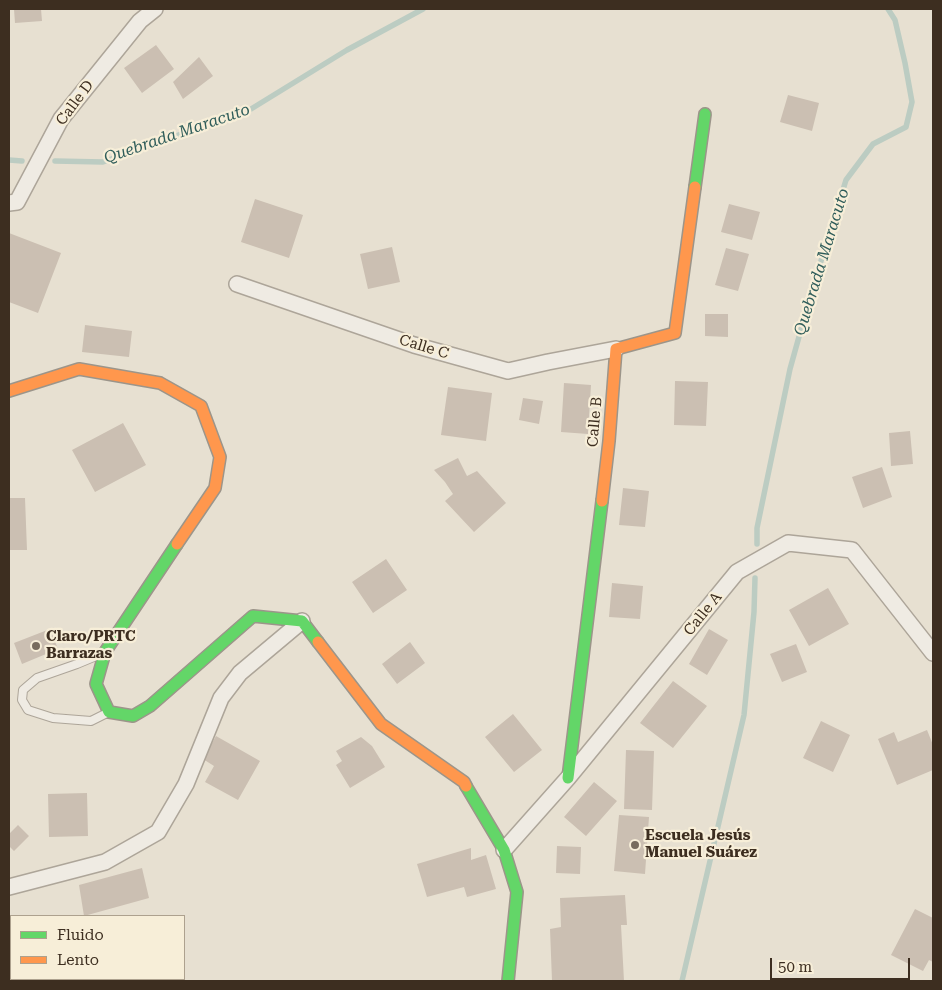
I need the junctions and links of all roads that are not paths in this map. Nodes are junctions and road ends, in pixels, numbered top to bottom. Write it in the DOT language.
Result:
graph roads {
  1 [pos="155,9"];
  2 [pos="706,114"];
  3 [pos="9,203"];
  4 [pos="237,284"];
  5 [pos="616,349"];
  6 [pos="9,391"];
  7 [pos="302,621"];
  8 [pos="105,652"];
  9 [pos="933,653"];
  10 [pos="109,712"];
  11 [pos="568,778"];
  12 [pos="504,850"];
  13 [pos="9,887"];
  14 [pos="508,981"];
  1 -- 3 [label="street, Calle D"];
  2 -- 5 [label="street"];
  4 -- 5 [label="street, Calle C"];
  5 -- 11 [label="street, Calle B"];
  6 -- 8 [label="street"];
  7 -- 10 [label="street"];
  7 -- 12 [label="street"];
  7 -- 13 [label="street"];
  8 -- 10 [label="street"];
  8 -- 10 [label="lane"];
  9 -- 11 [label="street, Calle A"];
  11 -- 12 [label="street, Calle A"];
  12 -- 14 [label="street"];
}
